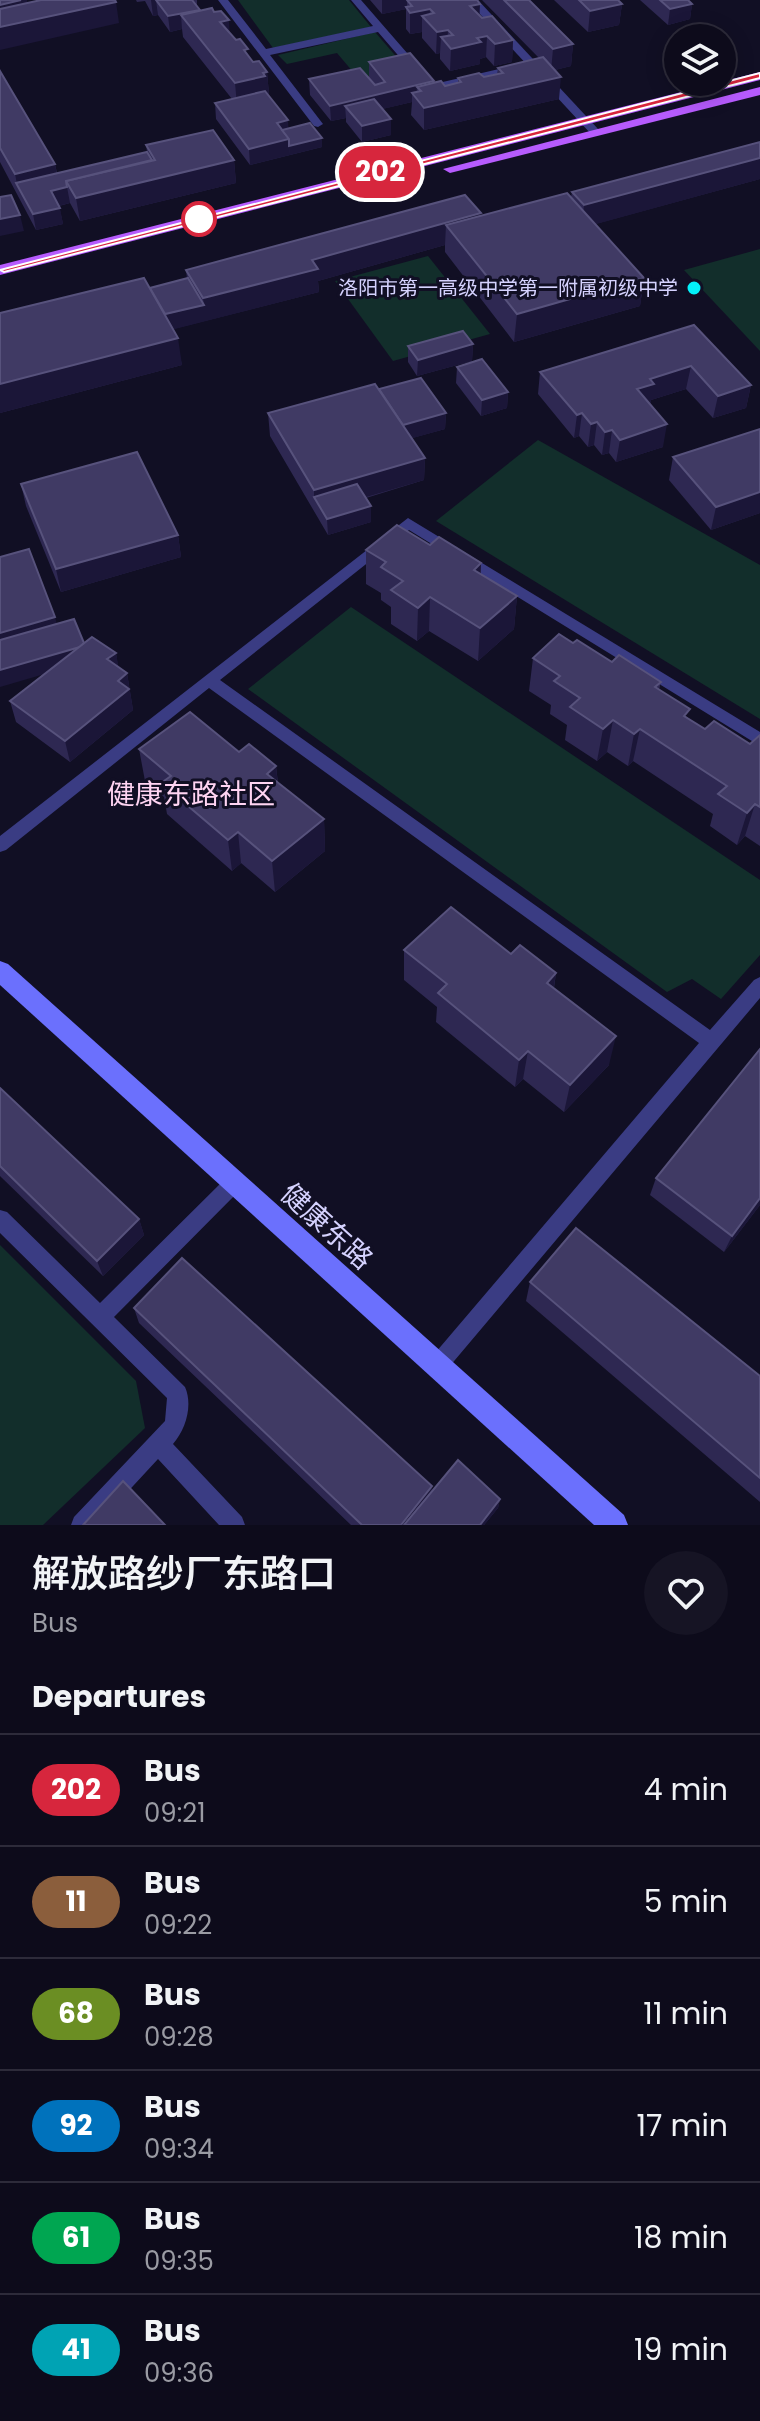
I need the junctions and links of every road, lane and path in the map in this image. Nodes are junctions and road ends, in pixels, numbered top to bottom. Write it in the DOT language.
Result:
graph roads {
  1 [pos="223,0"];
  2 [pos="356,0"];
  3 [pos="472,0"];
  4 [pos="380,28"];
  5 [pos="264,53"];
  6 [pos="534,64"];
  7 [pos="760,76"];
  8 [pos="760,91"];
  9 [pos="585,119"];
  10 [pos="318,124"];
  11 [pos="595,132"];
  12 [pos="0,270"];
  13 [pos="0,282"];
  14 [pos="209,680"];
  15 [pos="760,740"];
  16 [pos="0,845"];
  17 [pos="0,971"];
  18 [pos="760,985"];
  19 [pos="712,1042"];
  20 [pos="234,1183"];
  21 [pos="0,1219"];
  22 [pos="100,1317"];
  23 [pos="437,1366"];
  24 [pos="158,1443"];
  25 [pos="82,1525"];
  26 [pos="234,1525"];
  27 [pos="614,1525"];
  1 -- 5 [label="lane"];
  2 -- 4 [label="lane"];
  3 -- 6 [label="lane"];
  4 -- 5 [label="lane"];
  4 -- 6 [label="lane"];
  5 -- 10 [label="lane"];
  6 -- 9 [label="lane"];
  7 -- 9 [label="main road"];
  8 -- 11 [label="main road"];
  9 -- 11 [label="lane"];
  9 -- 12 [label="main road"];
  11 -- 13 [label="main road"];
  14 -- 15 [label="lane"];
  14 -- 16 [label="lane"];
  14 -- 19 [label="lane"];
  17 -- 20 [label="street, 健康东路"];
  18 -- 19 [label="lane"];
  19 -- 23 [label="lane"];
  20 -- 22 [label="lane"];
  20 -- 23 [label="street, 健康东路"];
  21 -- 22 [label="lane"];
  22 -- 24 [label="lane"];
  23 -- 27 [label="street, 健康东路"];
  24 -- 25 [label="lane"];
  24 -- 26 [label="lane"];
}
